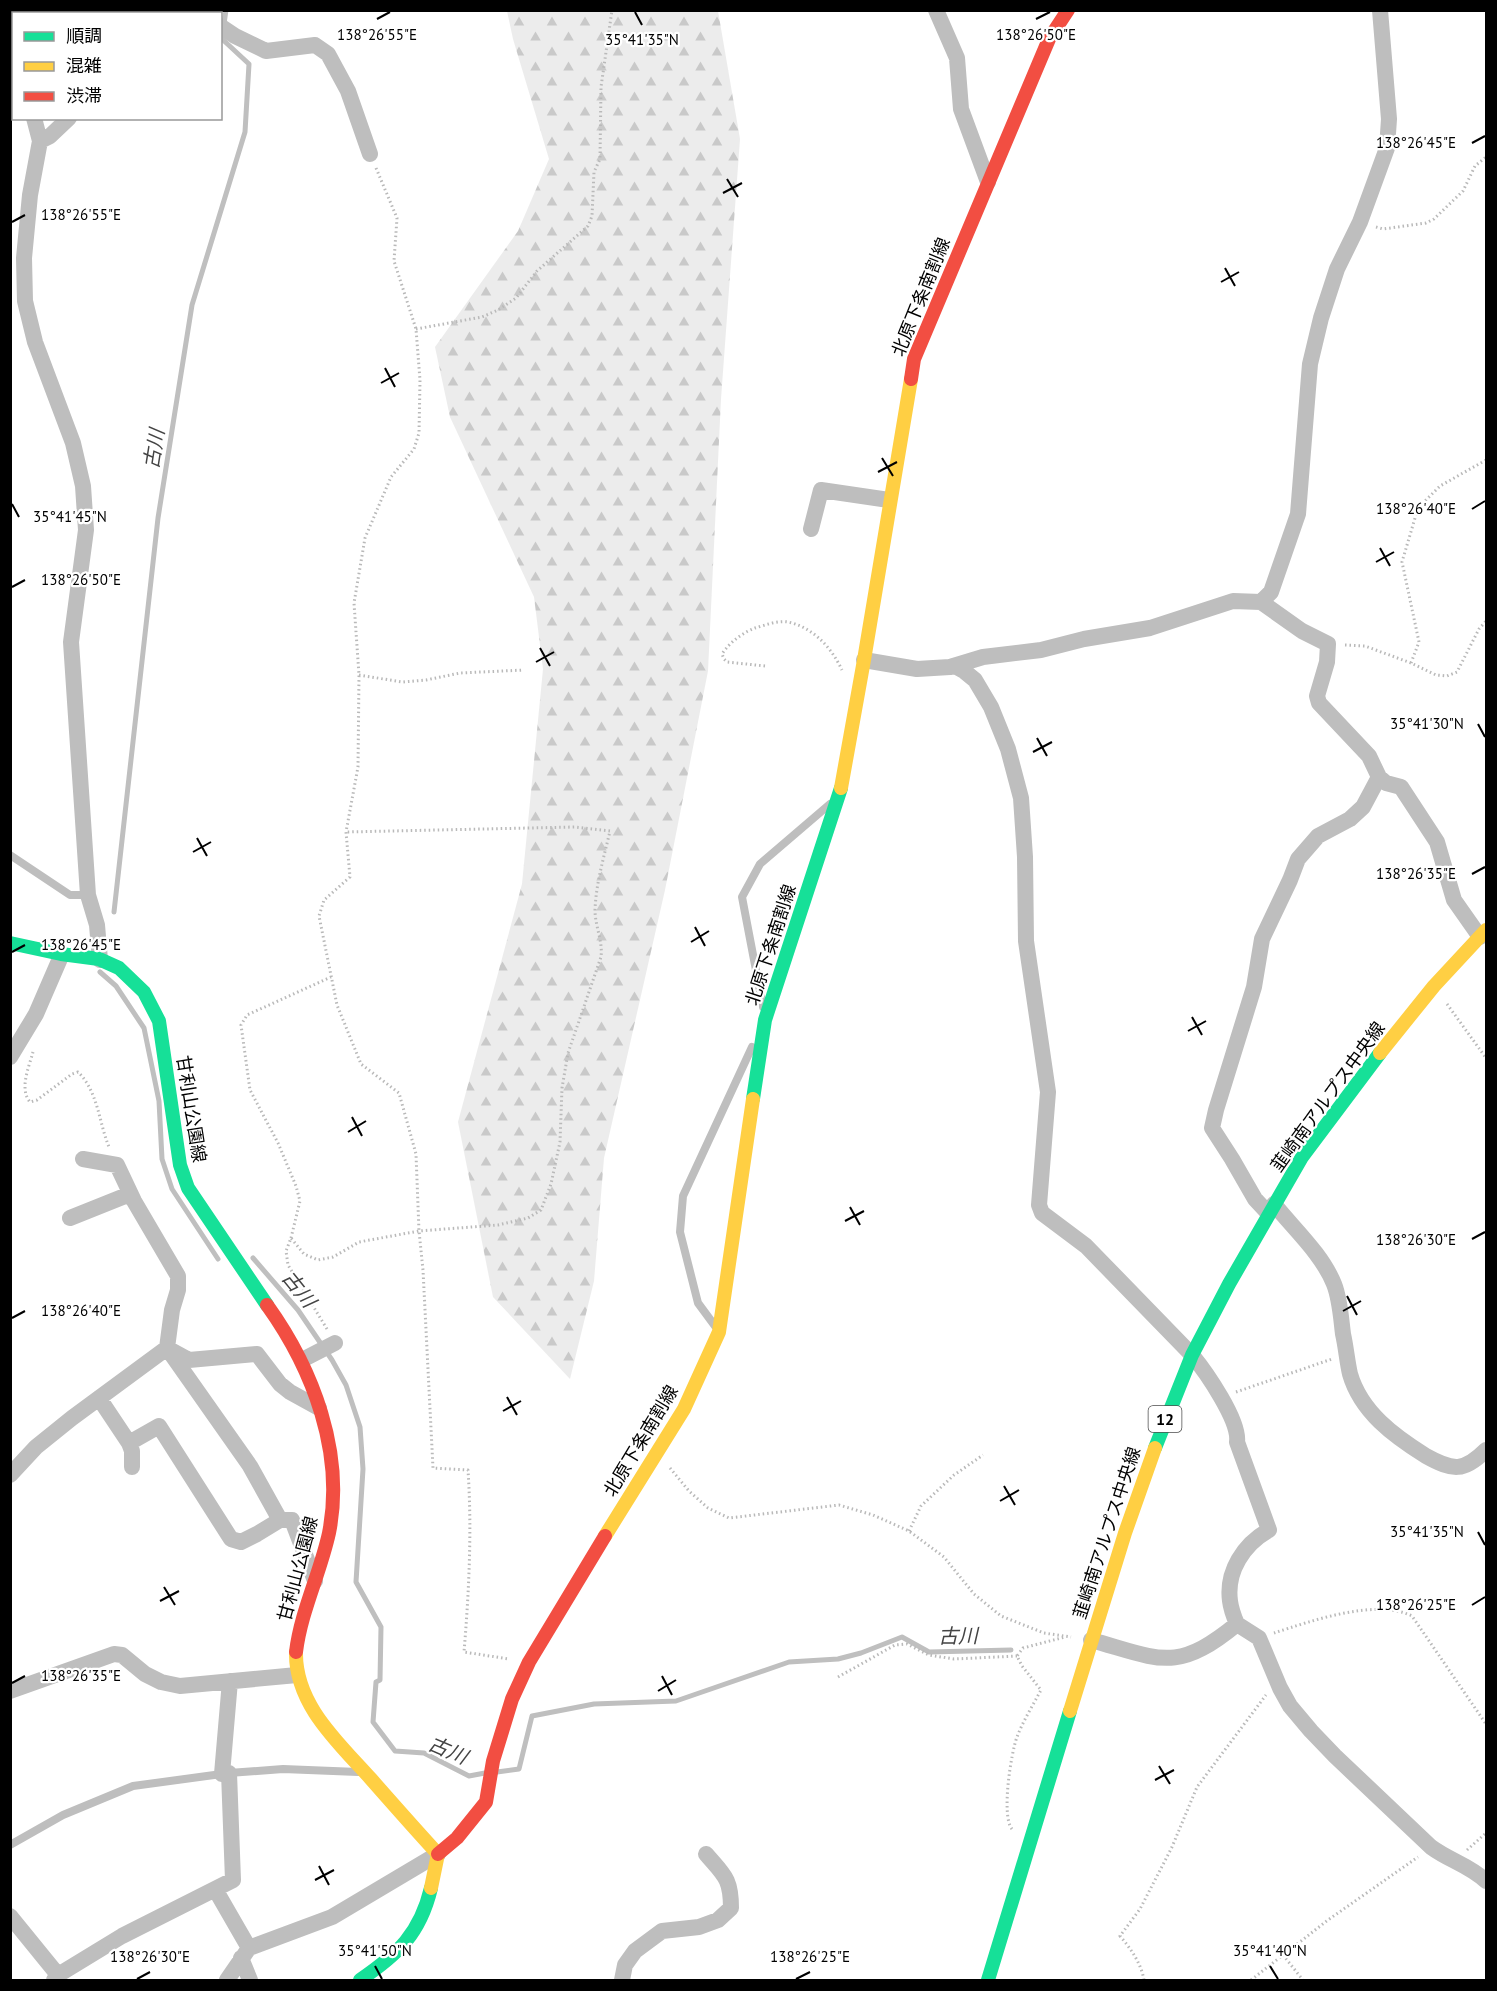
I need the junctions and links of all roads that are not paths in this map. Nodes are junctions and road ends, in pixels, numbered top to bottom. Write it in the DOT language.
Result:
graph roads {
  1 [pos="936,10"];
  2 [pos="1068,10"];
  3 [pos="1380,10"];
  4 [pos="222,27"];
  5 [pos="35,120"];
  6 [pos="67,120"];
  7 [pos="40,141"];
  8 [pos="370,154"];
  9 [pos="988,182"];
  10 [pos="889,500"];
  11 [pos="812,529"];
  12 [pos="1261,602"];
  13 [pos="864,660"];
  14 [pos="955,666"];
  15 [pos="1379,777"];
  16 [pos="839,797"];
  17 [pos="10,855"];
  18 [pos="88,895"];
  19 [pos="1483,933"];
  20 [pos="10,943"];
  21 [pos="62,954"];
  22 [pos="100,960"];
  23 [pos="765,1020"];
  24 [pos="10,1057"];
  25 [pos="83,1159"];
  26 [pos="130,1194"];
  27 [pos="1271,1209"];
  28 [pos="70,1218"];
  29 [pos="719,1332"];
  30 [pos="335,1343"];
  31 [pos="167,1348"];
  32 [pos="1192,1355"];
  33 [pos="308,1357"];
  34 [pos="99,1398"];
  35 [pos="319,1408"];
  36 [pos="129,1443"];
  37 [pos="1486,1450"];
  38 [pos="132,1467"];
  39 [pos="10,1475"];
  40 [pos="280,1520"];
  41 [pos="315,1581"];
  42 [pos="1237,1624"];
  43 [pos="1091,1640"];
  44 [pos="297,1675"];
  45 [pos="230,1682"];
  46 [pos="10,1691"];
  47 [pos="364,1772"];
  48 [pos="226,1774"];
  49 [pos="10,1845"];
  50 [pos="438,1854"];
  51 [pos="706,1854"];
  52 [pos="1486,1881"];
  53 [pos="215,1889"];
  54 [pos="10,1916"];
  55 [pos="16,1936"];
  56 [pos="245,1953"];
  57 [pos="56,1978"];
  58 [pos="227,1980"];
  59 [pos="250,1980"];
  60 [pos="360,1980"];
  61 [pos="622,1980"];
  62 [pos="988,1980"];
  1 -- 9 [label="street"];
  2 -- 9 [label="main road, 北原下条南割線"];
  3 -- 12 [label="street"];
  4 -- 8 [label="street"];
  5 -- 7 [label="street"];
  6 -- 7 [label="street"];
  7 -- 18 [label="street"];
  9 -- 10 [label="main road, 北原下条南割線"];
  10 -- 11 [label="street"];
  10 -- 13 [label="main road, 北原下条南割線"];
  12 -- 14 [label="street"];
  12 -- 15 [label="street"];
  13 -- 14 [label="street"];
  13 -- 16 [label="main road, 北原下条南割線"];
  14 -- 32 [label="street"];
  15 -- 19 [label="street"];
  15 -- 27 [label="street"];
  16 -- 23 [label="main road, 北原下条南割線"];
  16 -- 23 [label="lane"];
  17 -- 18 [label="lane"];
  18 -- 22 [label="street"];
  19 -- 27 [label="main road, 韮崎南アルプス中央線 / 12"];
  20 -- 21 [label="main road, 甘利山公園線"];
  21 -- 22 [label="main road, 甘利山公園線"];
  21 -- 24 [label="street"];
  22 -- 33 [label="main road, 甘利山公園線"];
  23 -- 29 [label="main road, 北原下条南割線"];
  23 -- 29 [label="lane"];
  25 -- 26 [label="street"];
  26 -- 28 [label="street"];
  26 -- 31 [label="street"];
  27 -- 32 [label="main road, 韮崎南アルプス中央線 / 12"];
  27 -- 37 [label="street"];
  29 -- 50 [label="main road, 北原下条南割線"];
  30 -- 33 [label="street"];
  31 -- 34 [label="street"];
  31 -- 35 [label="street"];
  31 -- 40 [label="street"];
  32 -- 42 [label="street"];
  32 -- 43 [label="main road, 韮崎南アルプス中央線 / 12"];
  33 -- 35 [label="main road, 甘利山公園線"];
  34 -- 36 [label="street"];
  34 -- 39 [label="street"];
  35 -- 41 [label="main road, 甘利山公園線"];
  36 -- 38 [label="street"];
  36 -- 40 [label="street"];
  40 -- 41 [label="street"];
  41 -- 44 [label="main road, 甘利山公園線"];
  42 -- 43 [label="street"];
  42 -- 52 [label="street"];
  43 -- 62 [label="main road, 韮崎南アルプス中央線 / 12"];
  44 -- 45 [label="street"];
  44 -- 47 [label="main road, 甘利山公園線"];
  45 -- 46 [label="street"];
  45 -- 48 [label="street"];
  47 -- 48 [label="lane"];
  47 -- 50 [label="main road, 甘利山公園線"];
  48 -- 49 [label="lane"];
  48 -- 53 [label="street"];
  50 -- 56 [label="street"];
  50 -- 60 [label="main road"];
  51 -- 61 [label="street"];
  53 -- 56 [label="street"];
  53 -- 57 [label="street"];
  54 -- 55 [label="street"];
  55 -- 57 [label="street"];
  56 -- 58 [label="street"];
  56 -- 59 [label="street"];
}
